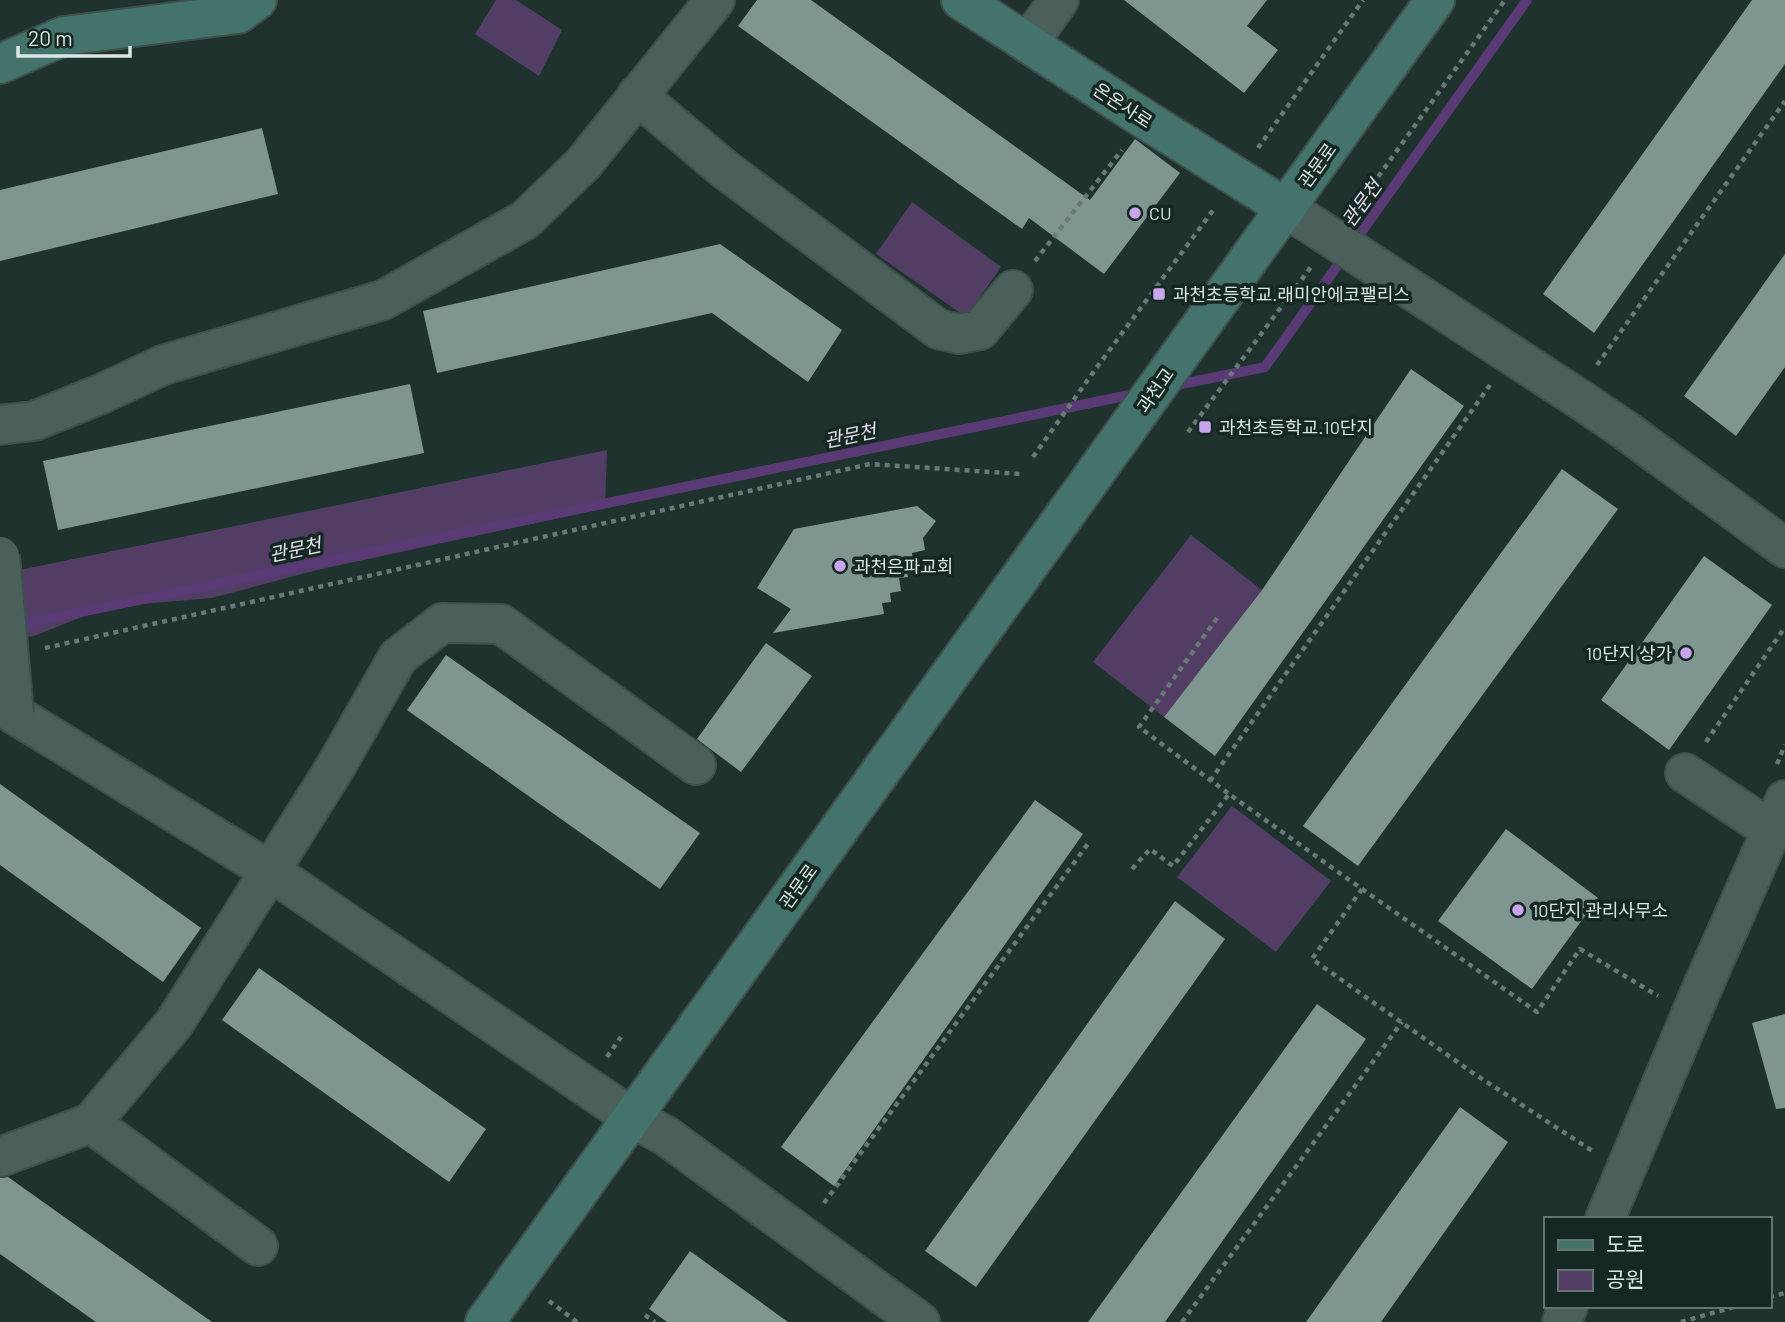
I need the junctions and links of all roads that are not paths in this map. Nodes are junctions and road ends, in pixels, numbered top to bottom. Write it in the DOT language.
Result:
graph roads {
  1 [pos="257,0"];
  2 [pos="715,0"];
  3 [pos="961,0"];
  4 [pos="1059,0"];
  5 [pos="1434,0"];
  6 [pos="1028,43"];
  7 [pos="0,64"];
  8 [pos="637,95"];
  9 [pos="1286,208"];
  10 [pos="1013,290"];
  11 [pos="1198,329"];
  12 [pos="0,425"];
  13 [pos="1112,450"];
  14 [pos="1785,548"];
  15 [pos="0,556"];
  16 [pos="7,728"];
  17 [pos="1693,761"];
  18 [pos="696,765"];
  19 [pos="1778,815"];
  20 [pos="270,871"];
  21 [pos="631,1117"];
  22 [pos="91,1123"];
  23 [pos="0,1157"];
  24 [pos="1606,1217"];
  25 [pos="258,1246"];
  26 [pos="485,1322"];
  27 [pos="920,1322"];
  1 -- 7 [label="street"];
  2 -- 8 [label="street"];
  3 -- 6 [label="street, 온온사로"];
  4 -- 6 [label="street"];
  5 -- 9 [label="street, 관문로"];
  6 -- 9 [label="street, 온온사로"];
  8 -- 10 [label="street"];
  8 -- 12 [label="street"];
  9 -- 11 [label="street, 관문로"];
  9 -- 14 [label="street"];
  11 -- 13 [label="street, 과천교"];
  13 -- 21 [label="street, 관문로"];
  15 -- 16 [label="street, bridge"];
  16 -- 20 [label="street"];
  17 -- 19 [label="street"];
  18 -- 20 [label="street"];
  19 -- 24 [label="street"];
  20 -- 21 [label="street"];
  20 -- 22 [label="street"];
  21 -- 26 [label="street, 관문로"];
  21 -- 27 [label="street"];
  22 -- 23 [label="street"];
  22 -- 25 [label="street"];
}
